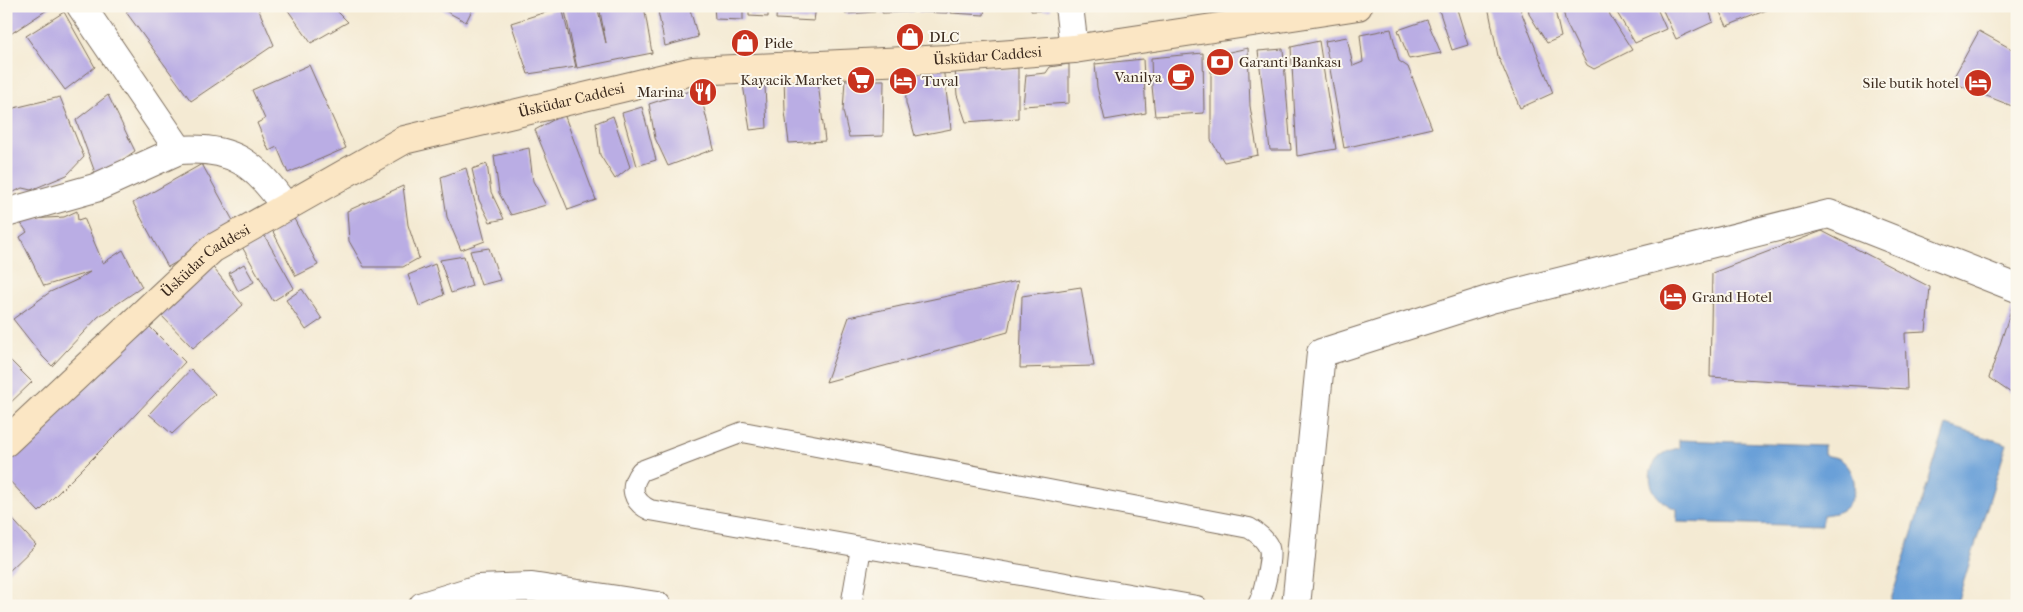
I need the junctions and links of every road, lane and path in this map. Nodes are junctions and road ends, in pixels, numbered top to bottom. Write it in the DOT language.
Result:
graph roads {
  1 [pos="81,6"];
  2 [pos="1069,6"];
  3 [pos="1358,6"];
  4 [pos="1074,49"];
  5 [pos="179,150"];
  6 [pos="286,207"];
  7 [pos="6,213"];
  8 [pos="2017,288"];
  9 [pos="6,442"];
  10 [pos="861,548"];
  11 [pos="423,606"];
  12 [pos="658,606"];
  13 [pos="851,606"];
  14 [pos="1197,606"];
  15 [pos="1257,606"];
  16 [pos="1296,606"];
  1 -- 5 [label="street"];
  2 -- 4 [label="street"];
  3 -- 4 [label="main road, Üsküdar Caddesi"];
  4 -- 6 [label="main road, Üsküdar Caddesi"];
  5 -- 6 [label="street"];
  5 -- 7 [label="street"];
  6 -- 9 [label="main road, Üsküdar Caddesi"];
  8 -- 16 [label="street"];
  10 -- 13 [label="lane"];
  10 -- 14 [label="lane"];
  10 -- 15 [label="lane"];
  11 -- 12 [label="street"];
}
